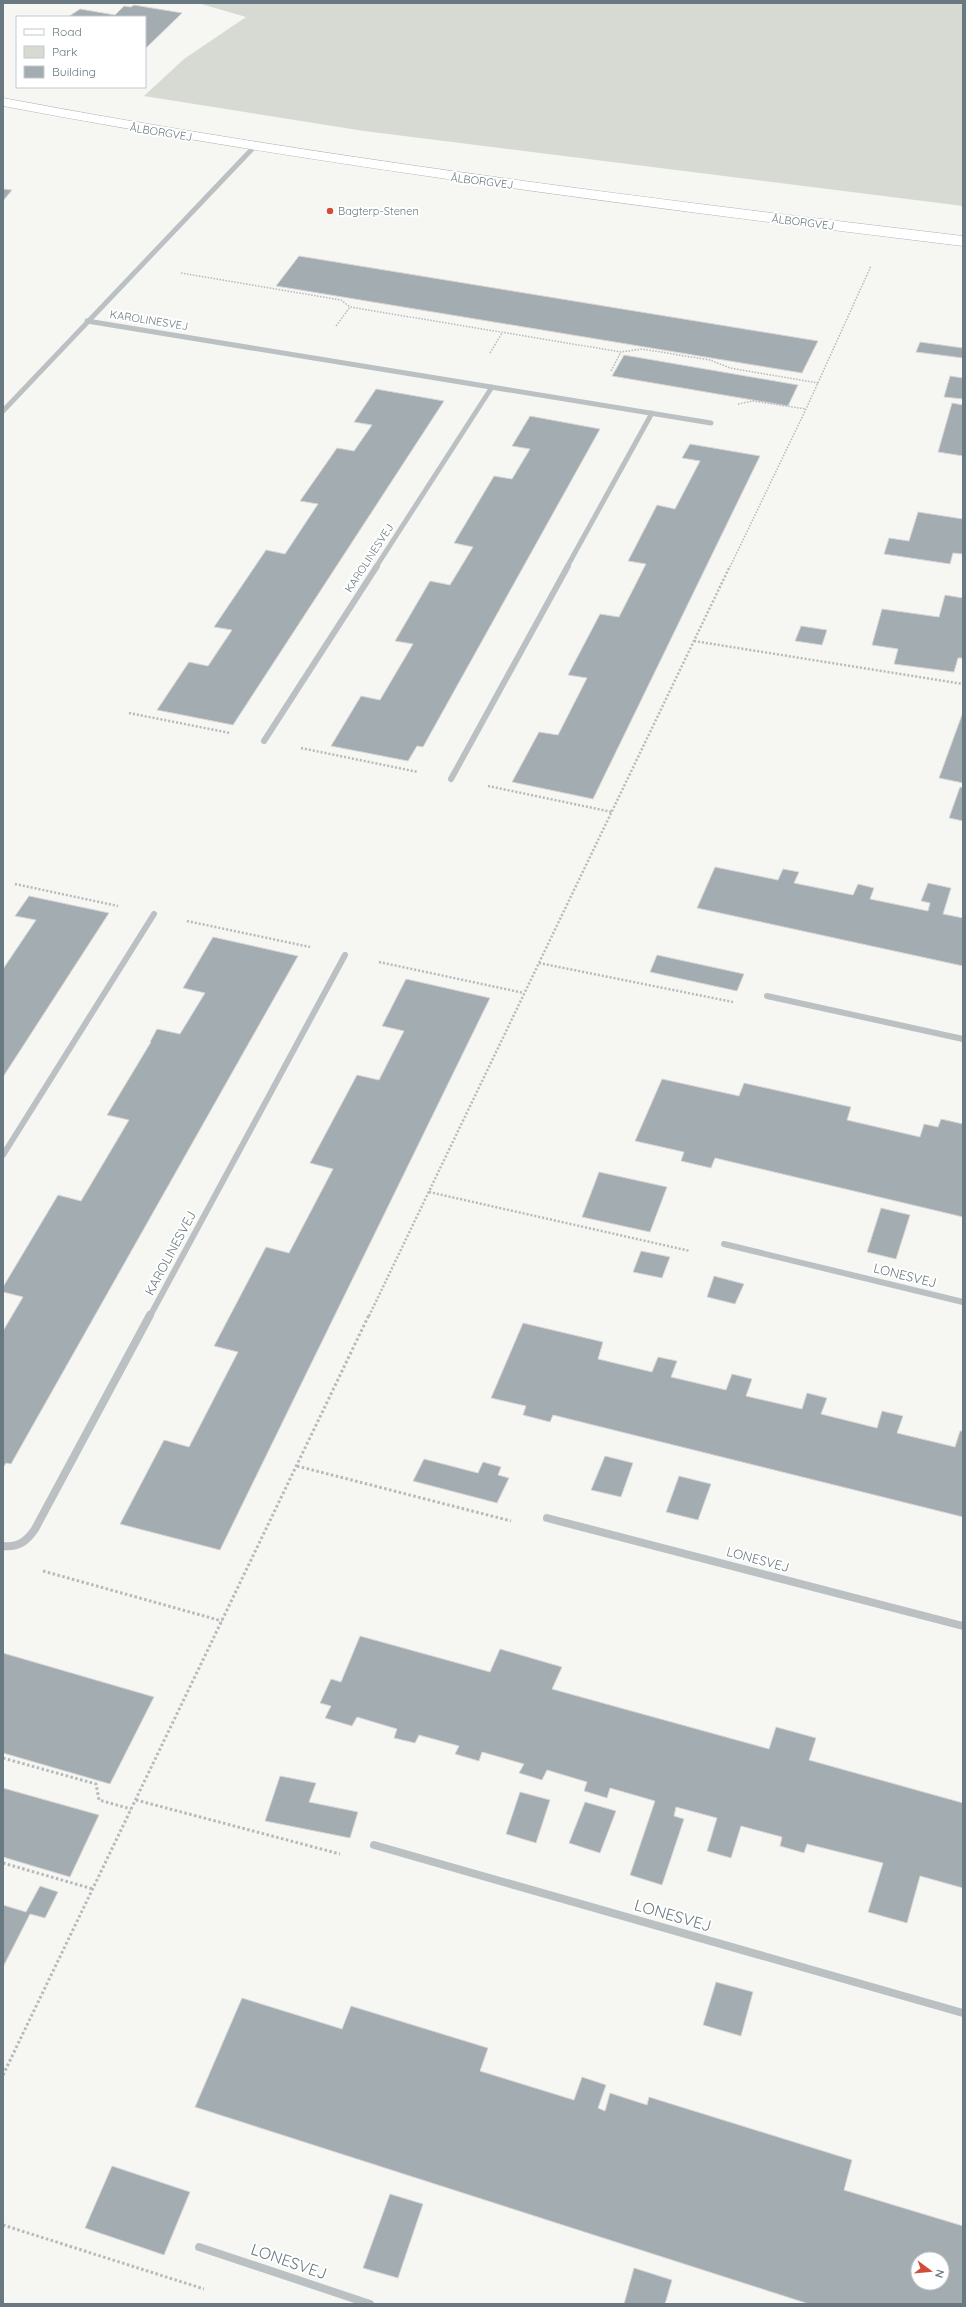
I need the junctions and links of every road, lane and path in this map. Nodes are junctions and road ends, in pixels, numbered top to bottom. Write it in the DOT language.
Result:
graph roads {
  1 [pos="3,102"];
  2 [pos="254,147"];
  3 [pos="881,232"];
  4 [pos="963,242"];
  5 [pos="142,266"];
  6 [pos="87,321"];
  7 [pos="818,383"];
  8 [pos="492,387"];
  9 [pos="806,409"];
  10 [pos="3,411"];
  11 [pos="652,413"];
  12 [pos="711,422"];
  13 [pos="694,641"];
  14 [pos="963,684"];
  15 [pos="130,713"];
  16 [pos="264,741"];
  17 [pos="451,779"];
  18 [pos="612,812"];
  19 [pos="15,884"];
  20 [pos="154,914"];
  21 [pos="345,955"];
  22 [pos="539,963"];
  23 [pos="524,993"];
  24 [pos="768,996"];
  25 [pos="963,1039"];
  26 [pos="3,1155"];
  27 [pos="429,1192"];
  28 [pos="724,1244"];
  29 [pos="963,1302"];
  30 [pos="297,1466"];
  31 [pos="547,1518"];
  32 [pos="17,1545"];
  33 [pos="3,1546"];
  34 [pos="222,1621"];
  35 [pos="963,1626"];
  36 [pos="3,1758"];
  37 [pos="136,1800"];
  38 [pos="131,1809"];
  39 [pos="374,1845"];
  40 [pos="3,1863"];
  41 [pos="93,1889"];
  42 [pos="963,2013"];
  43 [pos="3,2076"];
  44 [pos="3,2225"];
  45 [pos="199,2247"];
  46 [pos="206,2290"];
  47 [pos="370,2304"];
  1 -- 2 [label="main road, ÅLBORGVEJ"];
  2 -- 3 [label="main road, ÅLBORGVEJ"];
  2 -- 5 [label="street, KAROLINESVEJ"];
  3 -- 4 [label="main road, ÅLBORGVEJ"];
  3 -- 7 [label="path"];
  5 -- 6 [label="street, KAROLINESVEJ"];
  5 -- 7 [label="path"];
  6 -- 8 [label="street, KAROLINESVEJ"];
  6 -- 10 [label="street, KAROLINESVEJ"];
  7 -- 9 [label="path"];
  8 -- 11 [label="street, KAROLINESVEJ"];
  8 -- 16 [label="street, KAROLINESVEJ"];
  9 -- 12 [label="path"];
  9 -- 13 [label="path"];
  11 -- 12 [label="street, KAROLINESVEJ"];
  11 -- 17 [label="street"];
  13 -- 14 [label="path"];
  13 -- 18 [label="path"];
  15 -- 16 [label="path"];
  16 -- 17 [label="path"];
  17 -- 18 [label="path"];
  18 -- 22 [label="path"];
  19 -- 20 [label="path"];
  20 -- 21 [label="path"];
  20 -- 26 [label="street"];
  21 -- 23 [label="path"];
  21 -- 32 [label="street, KAROLINESVEJ"];
  22 -- 23 [label="path"];
  22 -- 24 [label="path"];
  23 -- 27 [label="path"];
  24 -- 25 [label="street"];
  27 -- 28 [label="path"];
  27 -- 30 [label="path"];
  28 -- 29 [label="street, LONESVEJ"];
  30 -- 31 [label="path"];
  30 -- 34 [label="path"];
  31 -- 35 [label="street, LONESVEJ"];
  32 -- 33 [label="street"];
  32 -- 34 [label="path"];
  34 -- 37 [label="path"];
  36 -- 38 [label="path"];
  37 -- 38 [label="path"];
  37 -- 39 [label="path"];
  38 -- 41 [label="path"];
  39 -- 42 [label="street, LONESVEJ"];
  40 -- 41 [label="path"];
  41 -- 43 [label="path"];
  44 -- 46 [label="path"];
  45 -- 47 [label="street, LONESVEJ"];
}
